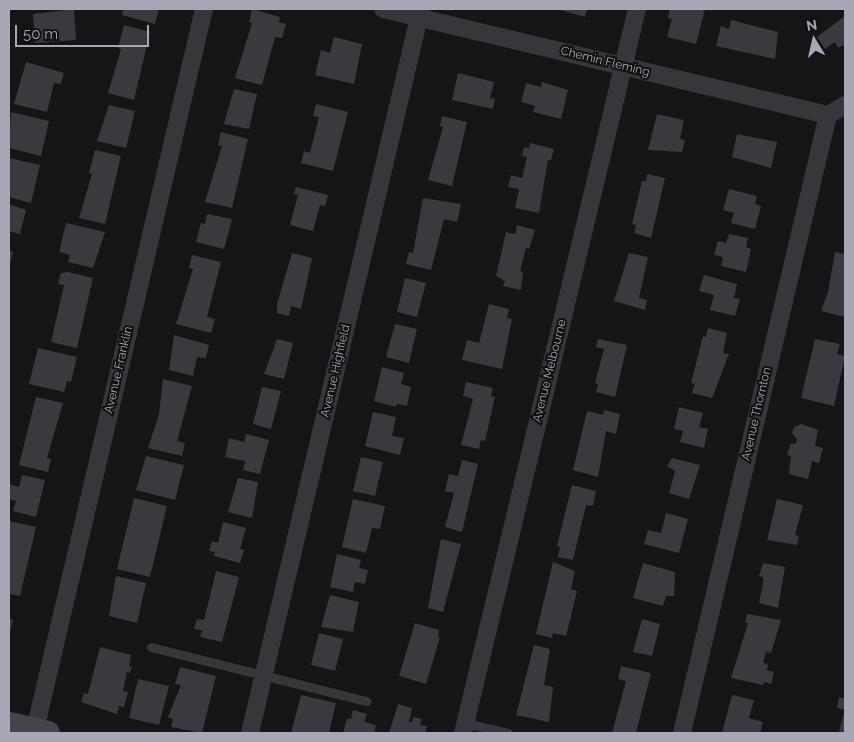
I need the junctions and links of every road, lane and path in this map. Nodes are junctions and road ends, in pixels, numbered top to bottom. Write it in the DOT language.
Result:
graph roads {
  1 [pos="204,9"];
  2 [pos="382,9"];
  3 [pos="638,9"];
  4 [pos="420,13"];
  5 [pos="624,67"];
  6 [pos="845,105"];
  7 [pos="828,116"];
  8 [pos="151,647"];
  9 [pos="265,675"];
  10 [pos="366,701"];
  11 [pos="9,724"];
  12 [pos="464,728"];
  13 [pos="41,732"];
  14 [pos="250,733"];
  15 [pos="508,733"];
  16 [pos="682,733"];
  1 -- 13 [label="street, Avenue Franklin"];
  2 -- 4 [label="street, Chemin Fleming"];
  3 -- 5 [label="street, Avenue Melbourne"];
  4 -- 5 [label="street, Chemin Fleming"];
  4 -- 9 [label="street, Avenue Highfield"];
  5 -- 7 [label="street, Chemin Fleming"];
  5 -- 12 [label="street, Avenue Melbourne"];
  6 -- 7 [label="street"];
  7 -- 16 [label="street, Avenue Thornton"];
  8 -- 9 [label="lane"];
  9 -- 10 [label="lane"];
  9 -- 14 [label="street, Avenue Highfield"];
  11 -- 13 [label="street"];
  12 -- 15 [label="lane"];
}
